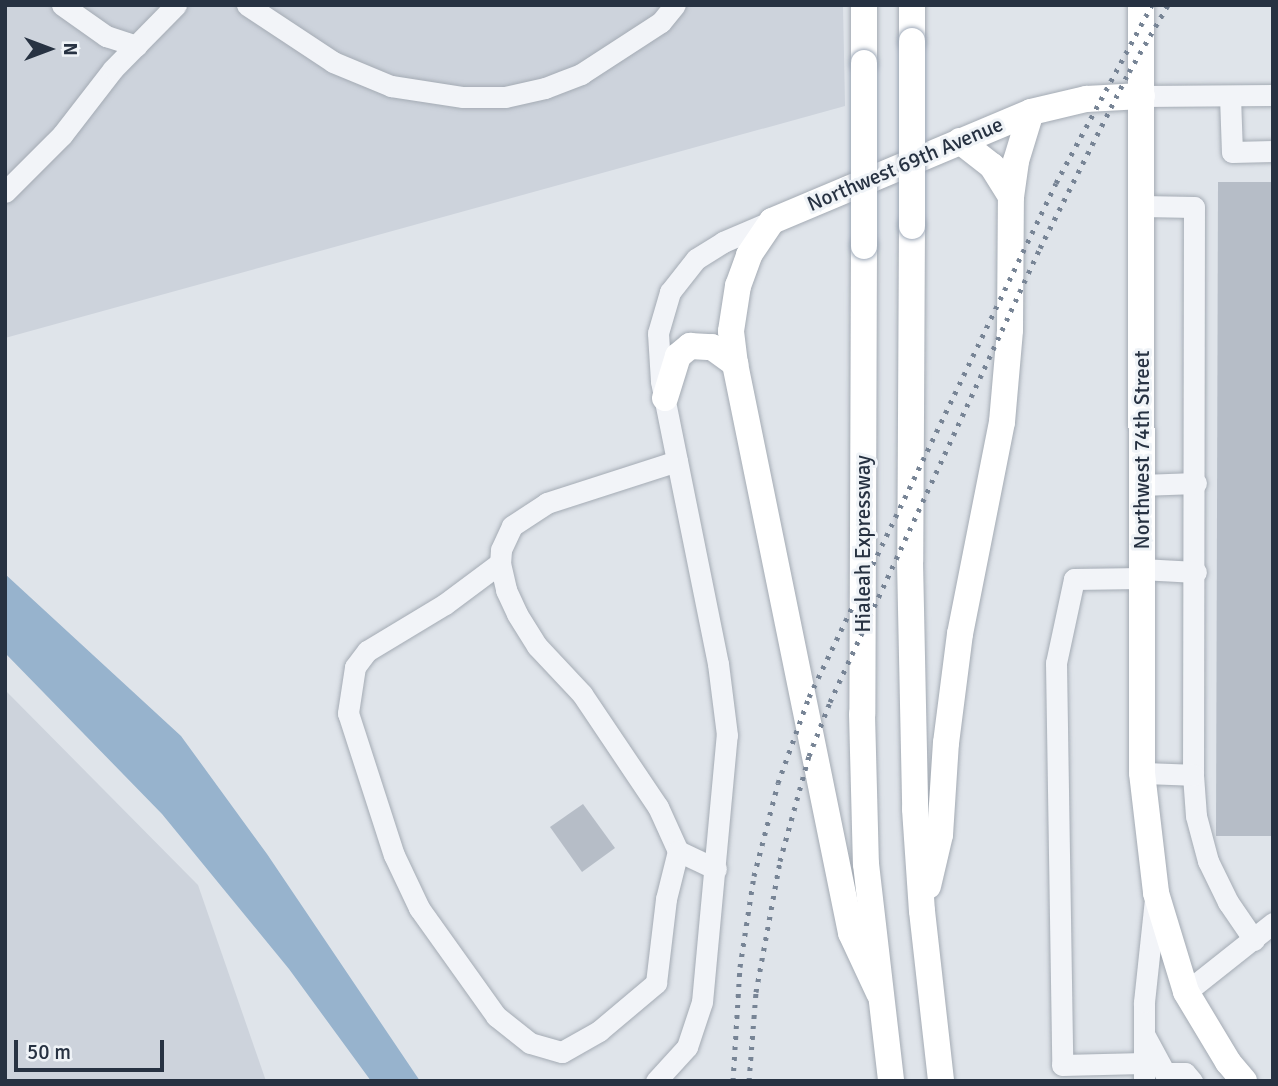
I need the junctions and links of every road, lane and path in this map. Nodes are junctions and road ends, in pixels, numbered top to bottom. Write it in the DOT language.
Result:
graph roads {
  1 [pos="62,5"];
  2 [pos="176,5"];
  3 [pos="247,5"];
  4 [pos="675,5"];
  5 [pos="864,5"];
  6 [pos="912,5"];
  7 [pos="1141,5"];
  8 [pos="136,46"];
  9 [pos="1273,95"];
  10 [pos="1142,96"];
  11 [pos="1230,96"];
  12 [pos="1031,112"];
  13 [pos="960,141"];
  14 [pos="1273,151"];
  15 [pos="5,192"];
  16 [pos="1011,197"];
  17 [pos="1142,206"];
  18 [pos="772,221"];
  19 [pos="735,364"];
  20 [pos="665,398"];
  21 [pos="677,461"];
  22 [pos="1196,483"];
  23 [pos="1141,485"];
  24 [pos="500,563"];
  25 [pos="1196,572"];
  26 [pos="1141,574"];
  27 [pos="1142,773"];
  28 [pos="1192,775"];
  29 [pos="678,851"];
  30 [pos="716,869"];
  31 [pos="1156,893"];
  32 [pos="922,911"];
  33 [pos="1273,923"];
  34 [pos="1254,940"];
  35 [pos="1186,992"];
  36 [pos="879,993"];
  37 [pos="1144,1034"];
  38 [pos="1144,1072"];
  39 [pos="656,1081"];
  40 [pos="891,1081"];
  41 [pos="941,1081"];
  42 [pos="1192,1081"];
  43 [pos="1244,1081"];
  1 -- 8 [label="street"];
  2 -- 8 [label="street"];
  3 -- 4 [label="street"];
  5 -- 36 [label="main road, Hialeah Expressway, bridge"];
  6 -- 32 [label="main road, bridge"];
  7 -- 10 [label="main road, Northwest 74th Street"];
  8 -- 15 [label="street"];
  9 -- 11 [label="street, Northwest 69th Avenue"];
  10 -- 11 [label="street, Northwest 69th Avenue"];
  10 -- 12 [label="main road, Northwest 69th Avenue"];
  10 -- 17 [label="main road, Northwest 74th Street"];
  11 -- 14 [label="street"];
  12 -- 13 [label="main road, Northwest 69th Avenue"];
  12 -- 16 [label="main road"];
  13 -- 16 [label="main road"];
  13 -- 18 [label="main road, Northwest 69th Avenue"];
  16 -- 32 [label="main road"];
  17 -- 22 [label="street"];
  17 -- 23 [label="main road, Northwest 74th Street"];
  18 -- 19 [label="main road"];
  18 -- 20 [label="street, Northwest 69th Avenue"];
  19 -- 20 [label="main road"];
  19 -- 36 [label="main road"];
  20 -- 21 [label="street, Northwest 69th Avenue"];
  21 -- 24 [label="street"];
  21 -- 30 [label="street, Northwest 69th Avenue"];
  22 -- 23 [label="street"];
  22 -- 25 [label="street"];
  23 -- 26 [label="main road, Northwest 74th Street"];
  24 -- 29 [label="street"];
  24 -- 29 [label="street"];
  25 -- 26 [label="street"];
  25 -- 28 [label="street"];
  26 -- 27 [label="main road, Northwest 74th Street"];
  26 -- 38 [label="street"];
  27 -- 28 [label="street"];
  27 -- 31 [label="main road, Northwest 74th Street"];
  28 -- 34 [label="street"];
  29 -- 30 [label="street"];
  30 -- 39 [label="street, Northwest 69th Avenue"];
  31 -- 35 [label="main road, Northwest 74th Street"];
  31 -- 37 [label="street, Northwest 74th Street"];
  32 -- 41 [label="main road"];
  33 -- 34 [label="street"];
  34 -- 35 [label="street"];
  35 -- 43 [label="main road, Northwest 74th Street"];
  36 -- 40 [label="main road, Hialeah Expressway"];
  37 -- 38 [label="street, Northwest 74th Street"];
  37 -- 42 [label="street"];
}
